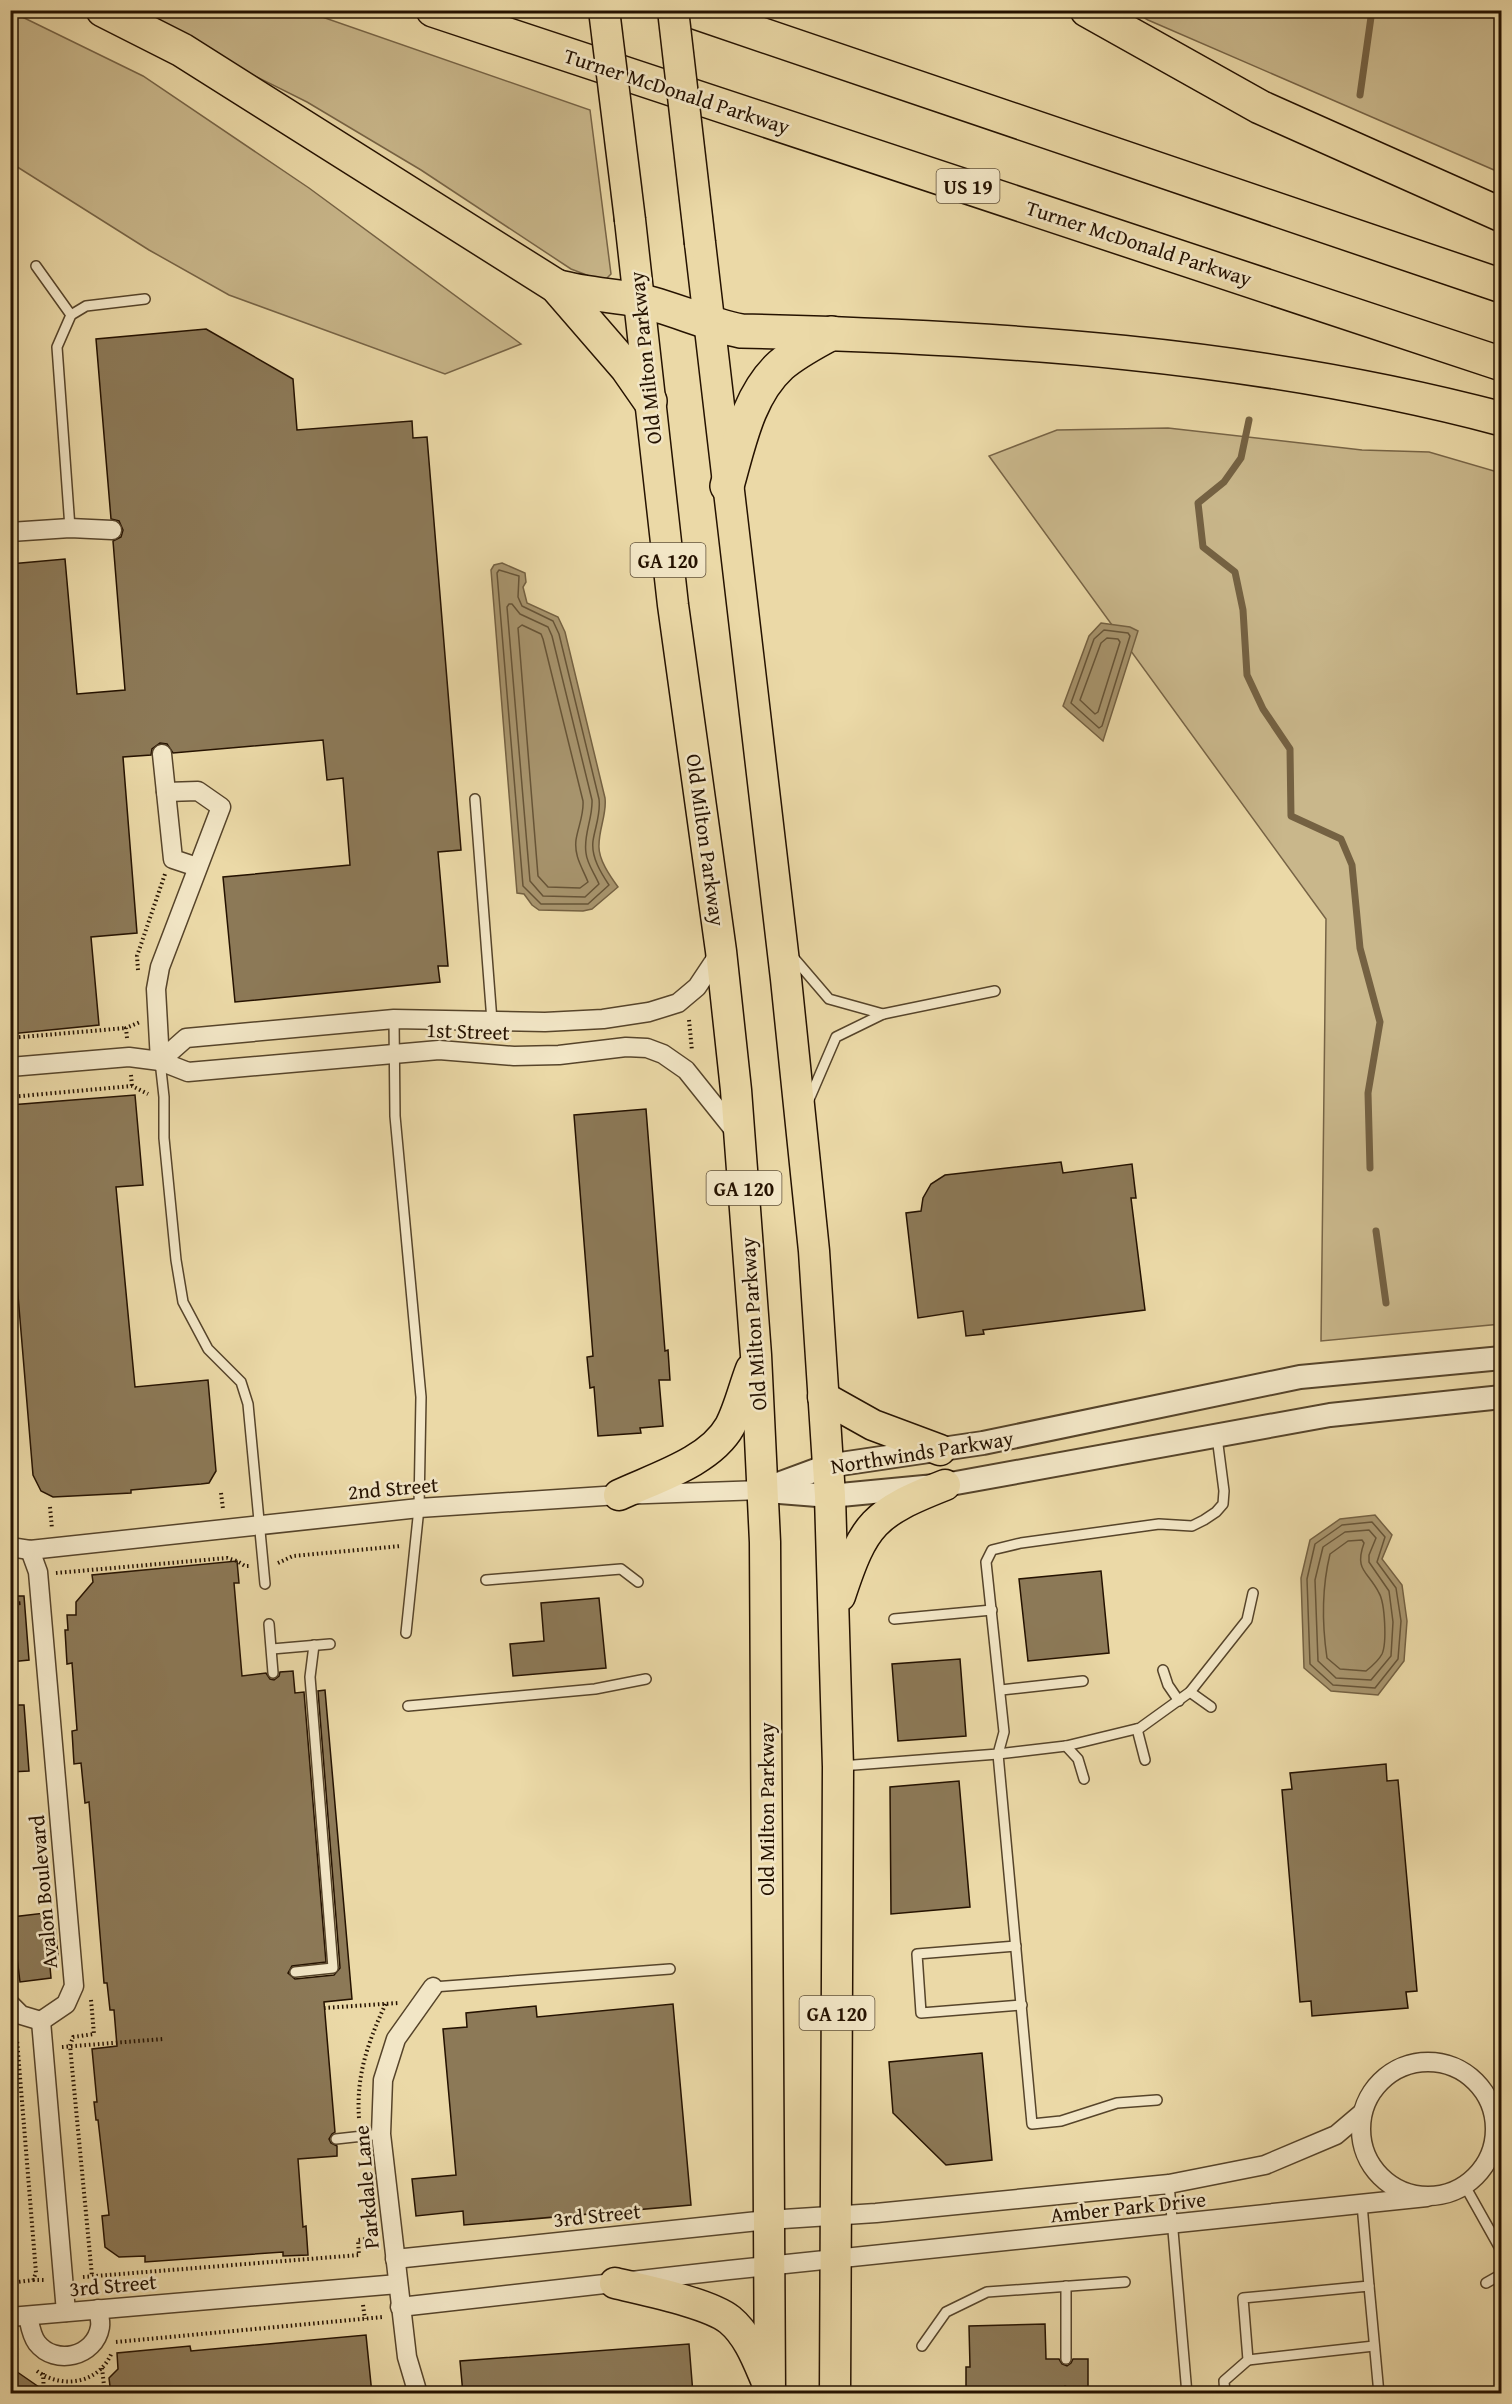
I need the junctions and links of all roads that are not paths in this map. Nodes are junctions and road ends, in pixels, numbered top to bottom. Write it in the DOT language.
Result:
graph roads {
  1 [pos="103,10"];
  2 [pos="434,10"];
  3 [pos="604,10"];
  4 [pos="673,10"];
  5 [pos="688,10"];
  6 [pos="1087,10"];
  7 [pos="1502,215"];
  8 [pos="36,266"];
  9 [pos="556,286"];
  10 [pos="1502,286"];
  11 [pos="145,299"];
  12 [pos="639,300"];
  13 [pos="71,315"];
  14 [pos="708,323"];
  15 [pos="832,333"];
  16 [pos="1502,364"];
  17 [pos="650,401"];
  18 [pos="1502,419"];
  19 [pos="727,486"];
  20 [pos="70,528"];
  21 [pos="112,530"];
  22 [pos="10,532"];
  23 [pos="162,754"];
  24 [pos="166,792"];
  25 [pos="475,799"];
  26 [pos="197,867"];
  27 [pos="782,945"];
  28 [pos="721,951"];
  29 [pos="996,991"];
  30 [pos="883,1014"];
  31 [pos="393,1019"];
  32 [pos="492,1021"];
  33 [pos="393,1054"];
  34 [pos="160,1061"];
  35 [pos="10,1066"];
  36 [pos="800,1119"];
  37 [pos="740,1137"];
  38 [pos="756,1355"];
  39 [pos="1502,1358"];
  40 [pos="1502,1397"];
  41 [pos="823,1398"];
  42 [pos="1217,1434"];
  43 [pos="940,1450"];
  44 [pos="827,1466"];
  45 [pos="945,1485"];
  46 [pos="762,1490"];
  47 [pos="619,1495"];
  48 [pos="830,1497"];
  49 [pos="419,1508"];
  50 [pos="261,1525"];
  51 [pos="10,1547"];
  52 [pos="30,1550"];
  53 [pos="486,1580"];
  54 [pos="638,1582"];
  55 [pos="265,1584"];
  56 [pos="1253,1593"];
  57 [pos="992,1610"];
  58 [pos="833,1616"];
  59 [pos="894,1619"];
  60 [pos="269,1624"];
  61 [pos="406,1633"];
  62 [pos="330,1644"];
  63 [pos="314,1645"];
  64 [pos="272,1649"];
  65 [pos="1162,1670"];
  66 [pos="273,1673"];
  67 [pos="646,1679"];
  68 [pos="1083,1681"];
  69 [pos="1001,1690"];
  70 [pos="1190,1692"];
  71 [pos="1179,1701"];
  72 [pos="408,1706"];
  73 [pos="1211,1707"];
  74 [pos="1137,1729"];
  75 [pos="1066,1746"];
  76 [pos="998,1754"];
  77 [pos="1145,1760"];
  78 [pos="838,1767"];
  79 [pos="1084,1779"];
  80 [pos="1016,1946"];
  81 [pos="670,1969"];
  82 [pos="295,1972"];
  83 [pos="433,1988"];
  84 [pos="10,2004"];
  85 [pos="1022,2005"];
  86 [pos="41,2021"];
  87 [pos="1157,2100"];
  88 [pos="1362,2112"];
  89 [pos="381,2134"];
  90 [pos="336,2139"];
  91 [pos="1169,2184"];
  92 [pos="1465,2186"];
  93 [pos="1427,2197"];
  94 [pos="1362,2204"];
  95 [pos="836,2217"];
  96 [pos="804,2218"];
  97 [pos="768,2220"];
  98 [pos="1173,2225"];
  99 [pos="1502,2252"];
  100 [pos="395,2259"];
  101 [pos="820,2261"];
  102 [pos="768,2266"];
  103 [pos="1502,2274"];
  104 [pos="1125,2282"];
  105 [pos="615,2283"];
  106 [pos="1486,2283"];
  107 [pos="398,2284"];
  108 [pos="1066,2286"];
  109 [pos="1369,2286"];
  110 [pos="400,2307"];
  111 [pos="98,2309"];
  112 [pos="66,2312"];
  113 [pos="19,2317"];
  114 [pos="922,2346"];
  115 [pos="1374,2346"];
  116 [pos="1066,2359"];
  117 [pos="1248,2360"];
  118 [pos="770,2392"];
  119 [pos="418,2394"];
  120 [pos="835,2394"];
  121 [pos="1187,2394"];
  122 [pos="1225,2394"];
  123 [pos="1379,2394"];
  1 -- 9 [label="highway"];
  2 -- 16 [label="highway, Turner McDonald Parkway / US 19"];
  3 -- 12 [label="highway, Old Milton Parkway / GA 120, bridge"];
  4 -- 14 [label="highway, GA 120, bridge"];
  5 -- 10 [label="highway"];
  6 -- 7 [label="highway"];
  8 -- 13 [label="lane"];
  9 -- 12 [label="highway"];
  9 -- 17 [label="highway"];
  11 -- 13 [label="lane"];
  12 -- 14 [label="highway"];
  12 -- 17 [label="highway, Old Milton Parkway / GA 120"];
  13 -- 20 [label="lane"];
  14 -- 15 [label="highway"];
  14 -- 19 [label="highway, GA 120"];
  15 -- 18 [label="highway"];
  15 -- 19 [label="highway"];
  17 -- 28 [label="highway, Old Milton Parkway / GA 120"];
  19 -- 27 [label="highway, GA 120"];
  20 -- 21 [label="street"];
  20 -- 22 [label="street"];
  23 -- 24 [label="street"];
  24 -- 26 [label="street"];
  24 -- 26 [label="street"];
  25 -- 32 [label="lane"];
  26 -- 34 [label="street"];
  27 -- 30 [label="lane"];
  27 -- 36 [label="highway, GA 120"];
  28 -- 32 [label="street, 1st Street"];
  28 -- 37 [label="highway, Old Milton Parkway / GA 120"];
  29 -- 30 [label="lane"];
  30 -- 36 [label="lane"];
  31 -- 32 [label="street, 1st Street"];
  31 -- 33 [label="lane"];
  31 -- 34 [label="street, 1st Street"];
  33 -- 34 [label="street, 1st Street"];
  33 -- 37 [label="street, 1st Street"];
  33 -- 49 [label="lane"];
  34 -- 35 [label="street, 1st Street"];
  34 -- 50 [label="lane"];
  36 -- 41 [label="highway, GA 120"];
  37 -- 38 [label="highway, Old Milton Parkway / GA 120"];
  38 -- 46 [label="highway, Old Milton Parkway / GA 120"];
  38 -- 47 [label="highway"];
  39 -- 43 [label="street, Northwinds Parkway"];
  40 -- 42 [label="street, Northwinds Parkway"];
  41 -- 43 [label="highway"];
  41 -- 44 [label="highway, GA 120"];
  42 -- 45 [label="street, Northwinds Parkway"];
  42 -- 57 [label="lane"];
  43 -- 44 [label="street, Northwinds Parkway"];
  44 -- 46 [label="street, Northwinds Parkway"];
  44 -- 48 [label="highway, GA 120"];
  45 -- 48 [label="street, Northwinds Parkway"];
  45 -- 58 [label="highway"];
  46 -- 47 [label="street, 2nd Street"];
  46 -- 48 [label="street, Northwinds Parkway"];
  46 -- 97 [label="highway, Old Milton Parkway / GA 120"];
  47 -- 49 [label="street, 2nd Street"];
  48 -- 58 [label="highway, GA 120"];
  49 -- 50 [label="street, 2nd Street"];
  49 -- 61 [label="lane"];
  50 -- 52 [label="street, 2nd Street"];
  50 -- 55 [label="lane"];
  51 -- 52 [label="street"];
  52 -- 86 [label="street, Avalon Boulevard"];
  53 -- 54 [label="lane"];
  56 -- 70 [label="lane"];
  57 -- 59 [label="lane"];
  57 -- 69 [label="lane"];
  58 -- 78 [label="highway, GA 120"];
  60 -- 64 [label="lane"];
  62 -- 63 [label="lane"];
  63 -- 64 [label="lane"];
  63 -- 82 [label="lane"];
  64 -- 66 [label="lane"];
  65 -- 71 [label="lane"];
  67 -- 72 [label="lane"];
  68 -- 69 [label="lane"];
  69 -- 76 [label="lane"];
  70 -- 71 [label="lane"];
  70 -- 73 [label="lane"];
  71 -- 74 [label="lane"];
  74 -- 75 [label="lane"];
  74 -- 77 [label="lane"];
  75 -- 76 [label="lane"];
  75 -- 79 [label="lane"];
  76 -- 78 [label="lane"];
  76 -- 80 [label="lane"];
  78 -- 95 [label="highway, GA 120"];
  80 -- 85 [label="lane"];
  80 -- 85 [label="lane"];
  81 -- 83 [label="lane"];
  83 -- 89 [label="street, Parkdale Lane"];
  84 -- 86 [label="street"];
  85 -- 87 [label="lane"];
  86 -- 112 [label="street"];
  88 -- 91 [label="street, Amber Park Drive"];
  88 -- 92 [label="street"];
  88 -- 93 [label="street"];
  89 -- 90 [label="lane"];
  89 -- 100 [label="street, Parkdale Lane"];
  91 -- 95 [label="street, Amber Park Drive"];
  91 -- 98 [label="lane"];
  92 -- 93 [label="street"];
  92 -- 99 [label="lane"];
  93 -- 94 [label="street, Amber Park Drive"];
  94 -- 98 [label="street, Amber Park Drive"];
  94 -- 109 [label="lane"];
  95 -- 96 [label="street, Amber Park Drive"];
  95 -- 101 [label="highway, GA 120"];
  96 -- 97 [label="street, 3rd Street"];
  97 -- 100 [label="street, 3rd Street"];
  97 -- 102 [label="highway, Old Milton Parkway / GA 120"];
  98 -- 101 [label="street, Amber Park Drive"];
  98 -- 121 [label="lane"];
  100 -- 107 [label="street, Parkdale Lane"];
  101 -- 102 [label="street"];
  101 -- 120 [label="highway, GA 120"];
  102 -- 105 [label="street"];
  102 -- 118 [label="highway, Old Milton Parkway / GA 120"];
  103 -- 106 [label="lane"];
  104 -- 108 [label="lane"];
  105 -- 110 [label="street"];
  105 -- 118 [label="highway"];
  107 -- 110 [label="street, Parkdale Lane"];
  107 -- 111 [label="street, 3rd Street"];
  108 -- 114 [label="lane"];
  108 -- 116 [label="lane"];
  109 -- 115 [label="lane"];
  109 -- 117 [label="lane"];
  110 -- 119 [label="street, Parkdale Lane"];
  111 -- 112 [label="street, 3rd Street"];
  111 -- 113 [label="street"];
  112 -- 113 [label="street, 3rd Street"];
  115 -- 117 [label="lane"];
  115 -- 123 [label="lane"];
  117 -- 122 [label="lane"];
}
